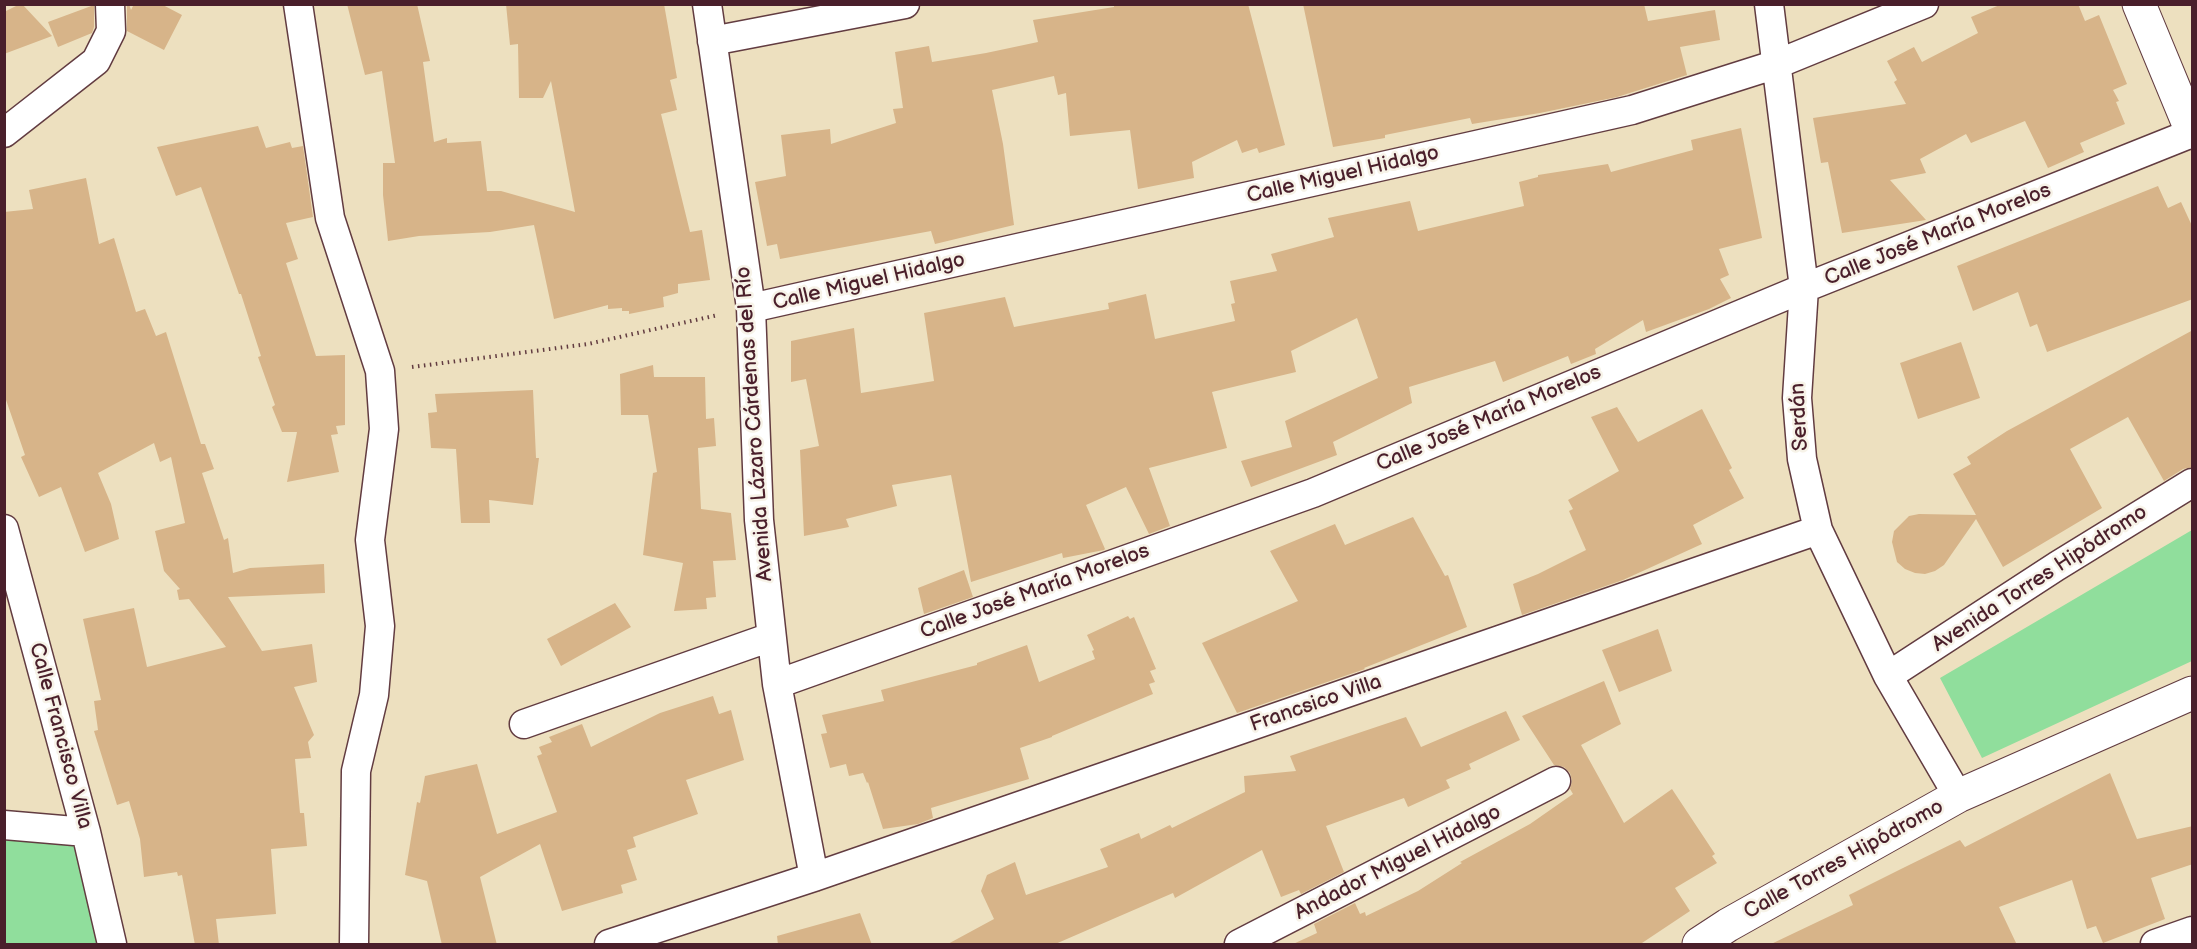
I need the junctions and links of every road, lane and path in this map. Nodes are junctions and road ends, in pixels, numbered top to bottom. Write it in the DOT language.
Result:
graph roads {
  1 [pos="110,4"];
  2 [pos="298,4"];
  3 [pos="707,4"];
  4 [pos="905,4"];
  5 [pos="1769,4"];
  6 [pos="1924,4"];
  7 [pos="2139,4"];
  8 [pos="712,41"];
  9 [pos="1777,64"];
  10 [pos="2193,132"];
  11 [pos="4,133"];
  12 [pos="1804,288"];
  13 [pos="751,308"];
  14 [pos="380,371"];
  15 [pos="2193,483"];
  16 [pos="4,529"];
  17 [pos="1818,530"];
  18 [pos="771,637"];
  19 [pos="1888,676"];
  20 [pos="777,684"];
  21 [pos="2193,693"];
  22 [pos="524,724"];
  23 [pos="1556,781"];
  24 [pos="1958,796"];
  25 [pos="4,825"];
  26 [pos="86,832"];
  27 [pos="814,877"];
  28 [pos="2193,931"];
  29 [pos="112,945"];
  30 [pos="354,945"];
  31 [pos="609,945"];
  32 [pos="1239,945"];
  33 [pos="1699,945"];
  34 [pos="2155,945"];
  1 -- 11 [label="street"];
  2 -- 14 [label="street"];
  3 -- 8 [label="street, Avenida Lázaro Cárdenas del Río"];
  4 -- 8 [label="street"];
  5 -- 9 [label="street, Serdán"];
  6 -- 9 [label="street, Calle Miguel Hidalgo"];
  7 -- 10 [label="street"];
  8 -- 13 [label="street, Avenida Lázaro Cárdenas del Río"];
  9 -- 12 [label="street, Serdán"];
  9 -- 13 [label="street, Calle Miguel Hidalgo"];
  10 -- 12 [label="street, Calle José María Morelos"];
  12 -- 17 [label="street, Serdán"];
  12 -- 20 [label="street, Calle José María Morelos"];
  13 -- 14 [label="path"];
  13 -- 18 [label="street, Avenida Lázaro Cárdenas del Río"];
  14 -- 30 [label="street"];
  15 -- 19 [label="street, Avenida Torres Hipódromo"];
  16 -- 26 [label="street, Calle Francisco Villa"];
  17 -- 19 [label="street, Serdán"];
  17 -- 27 [label="street, Francsico Villa"];
  18 -- 20 [label="street, Avenida Lázaro Cárdenas del Río"];
  18 -- 22 [label="street"];
  19 -- 24 [label="street, Serdán"];
  20 -- 27 [label="street, Avenida Lázaro Cárdenas del Río"];
  21 -- 24 [label="street, Calle Torres Hipódromo"];
  23 -- 32 [label="street, Andador Miguel Hidalgo"];
  24 -- 33 [label="street, Calle Torres Hipódromo"];
  25 -- 26 [label="street"];
  26 -- 29 [label="street, Calle Francisco Villa"];
  27 -- 31 [label="street"];
  28 -- 34 [label="street"];
}
